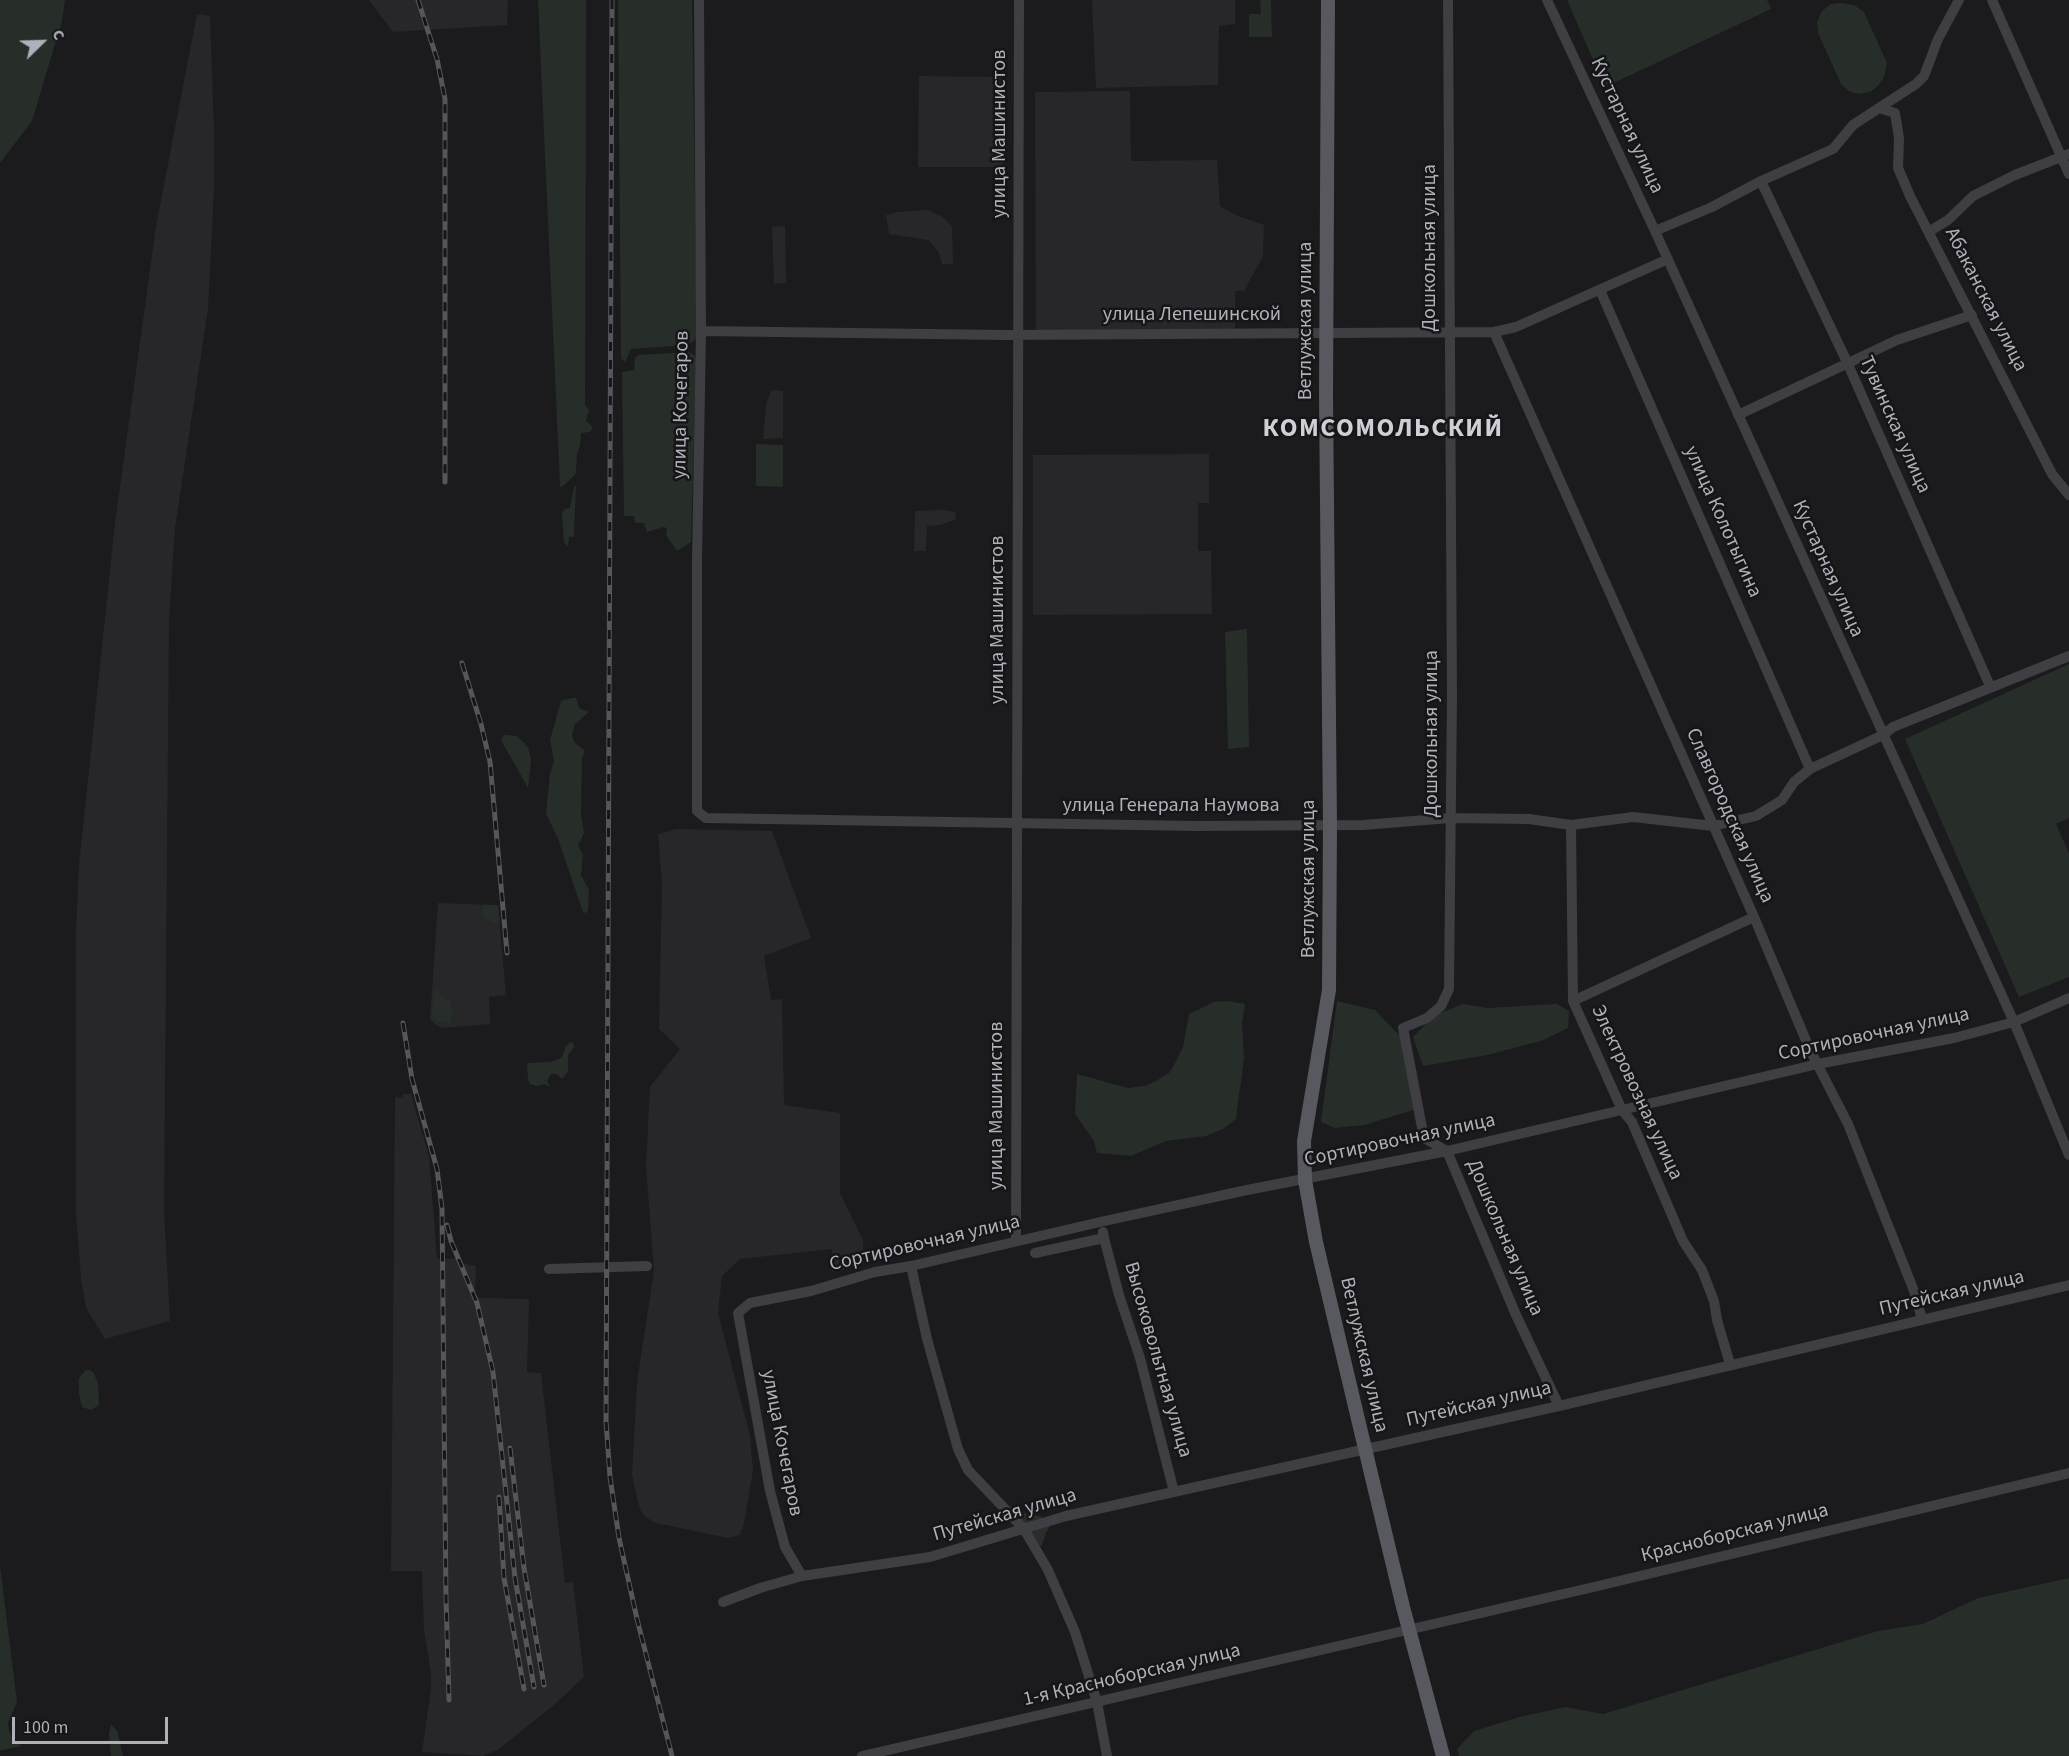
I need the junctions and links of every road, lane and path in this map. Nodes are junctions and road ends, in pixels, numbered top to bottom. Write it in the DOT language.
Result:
graph roads {
  1 [pos="699,0"];
  2 [pos="1019,0"];
  3 [pos="1328,0"];
  4 [pos="1448,0"];
  5 [pos="1547,0"];
  6 [pos="1959,0"];
  7 [pos="1992,0"];
  8 [pos="1879,108"];
  9 [pos="2065,156"];
  10 [pos="2069,174"];
  11 [pos="1761,181"];
  12 [pos="1655,231"];
  13 [pos="1930,231"];
  14 [pos="1668,259"];
  15 [pos="1600,290"];
  16 [pos="1972,315"];
  17 [pos="701,331"];
  18 [pos="1494,332"];
  19 [pos="1449,333"];
  20 [pos="1326,334"];
  21 [pos="1019,335"];
  22 [pos="1847,362"];
  23 [pos="1738,415"];
  24 [pos="2069,495"];
  25 [pos="2069,656"];
  26 [pos="1990,686"];
  27 [pos="1883,735"];
  28 [pos="1810,769"];
  29 [pos="697,811"];
  30 [pos="1450,818"];
  31 [pos="1018,824"];
  32 [pos="1330,825"];
  33 [pos="1570,825"];
  34 [pos="1713,826"];
  35 [pos="1754,917"];
  36 [pos="2069,998"];
  37 [pos="1573,1001"];
  38 [pos="2014,1022"];
  39 [pos="1818,1064"];
  40 [pos="1622,1110"];
  41 [pos="2069,1123"];
  42 [pos="2056,1125"];
  43 [pos="1447,1151"];
  44 [pos="2069,1155"];
  45 [pos="1305,1180"];
  46 [pos="1100,1222"];
  47 [pos="1104,1238"];
  48 [pos="1016,1241"];
  49 [pos="1035,1253"];
  50 [pos="647,1266"];
  51 [pos="911,1266"];
  52 [pos="549,1269"];
  53 [pos="2069,1285"];
  54 [pos="738,1313"];
  55 [pos="1922,1319"];
  56 [pos="1730,1364"];
  57 [pos="1559,1406"];
  58 [pos="1365,1450"];
  59 [pos="2069,1473"];
  60 [pos="1174,1492"];
  61 [pos="1024,1529"];
  62 [pos="802,1576"];
  63 [pos="723,1602"];
  64 [pos="1410,1630"];
  65 [pos="1097,1702"];
  66 [pos="862,1756"];
  67 [pos="1107,1756"];
  68 [pos="1443,1756"];
  1 -- 17 [label="street, улица Кочегаров"];
  2 -- 21 [label="street, улица Машинистов"];
  3 -- 20 [label="main road, Ветлужская улица"];
  4 -- 19 [label="street, Дошкольная улица"];
  5 -- 12 [label="street, Кустарная улица"];
  6 -- 8 [label="street"];
  7 -- 9 [label="street"];
  8 -- 11 [label="street"];
  8 -- 13 [label="street, Абаканская улица"];
  9 -- 10 [label="street"];
  9 -- 13 [label="street"];
  11 -- 12 [label="street"];
  11 -- 22 [label="street, Тувинская улица"];
  12 -- 14 [label="street, Кустарная улица"];
  13 -- 16 [label="street, Абаканская улица"];
  14 -- 15 [label="street, улица Лепешинской"];
  14 -- 23 [label="street, Кустарная улица"];
  15 -- 18 [label="street, улица Лепешинской"];
  15 -- 28 [label="street, улица Колотыгина"];
  16 -- 22 [label="street"];
  16 -- 24 [label="street, Абаканская улица"];
  17 -- 21 [label="street, улица Лепешинской"];
  17 -- 29 [label="street, улица Кочегаров"];
  18 -- 19 [label="street, улица Лепешинской"];
  18 -- 34 [label="street, Славгородская улица"];
  19 -- 20 [label="street, улица Лепешинской"];
  19 -- 30 [label="street, Дошкольная улица"];
  20 -- 21 [label="street, улица Лепешинской"];
  20 -- 32 [label="main road, Ветлужская улица"];
  21 -- 31 [label="street, улица Машинистов"];
  22 -- 23 [label="street"];
  22 -- 26 [label="street, Тувинская улица"];
  23 -- 27 [label="street, Кустарная улица"];
  25 -- 26 [label="street, улица Генерала Наумова"];
  26 -- 27 [label="street, улица Генерала Наумова"];
  27 -- 28 [label="street, улица Генерала Наумова"];
  27 -- 38 [label="street, Кустарная улица"];
  28 -- 34 [label="street, улица Генерала Наумова"];
  29 -- 31 [label="street, улица Генерала Наумова"];
  30 -- 32 [label="street, улица Генерала Наумова"];
  30 -- 33 [label="street, улица Генерала Наумова"];
  30 -- 43 [label="street, Дошкольная улица"];
  31 -- 32 [label="street, улица Генерала Наумова"];
  31 -- 48 [label="street, улица Машинистов"];
  32 -- 45 [label="main road, Ветлужская улица"];
  33 -- 34 [label="street, улица Генерала Наумова"];
  33 -- 37 [label="street, Электровозная улица"];
  34 -- 35 [label="street, Славгородская улица"];
  35 -- 37 [label="street"];
  35 -- 39 [label="street, Славгородская улица"];
  36 -- 38 [label="street, Сортировочная улица"];
  37 -- 40 [label="street, Электровозная улица"];
  38 -- 39 [label="street, Сортировочная улица"];
  38 -- 42 [label="street, Кустарная улица"];
  39 -- 40 [label="street, Сортировочная улица"];
  39 -- 55 [label="street, Славгородская улица"];
  40 -- 43 [label="street, Сортировочная улица"];
  40 -- 56 [label="street, Электровозная улица"];
  41 -- 42 [label="street"];
  42 -- 44 [label="street, Кустарная улица"];
  43 -- 45 [label="street, Сортировочная улица"];
  43 -- 57 [label="street, Дошкольная улица"];
  45 -- 46 [label="street, Сортировочная улица"];
  45 -- 58 [label="main road, Ветлужская улица"];
  46 -- 47 [label="street, Высоковольтная улица"];
  46 -- 48 [label="street, Сортировочная улица"];
  47 -- 49 [label="street"];
  47 -- 60 [label="street, Высоковольтная улица"];
  48 -- 51 [label="street, Сортировочная улица"];
  50 -- 52 [label="street"];
  51 -- 54 [label="street, Сортировочная улица"];
  51 -- 61 [label="street"];
  53 -- 55 [label="street, Путейская улица"];
  54 -- 62 [label="street, улица Кочегаров"];
  55 -- 56 [label="street, Путейская улица"];
  56 -- 57 [label="street, Путейская улица"];
  57 -- 58 [label="street, Путейская улица"];
  58 -- 60 [label="street, Путейская улица"];
  58 -- 64 [label="main road, Ветлужская улица"];
  59 -- 64 [label="street, Красноборская улица"];
  60 -- 61 [label="street, Путейская улица"];
  61 -- 62 [label="street, Путейская улица"];
  61 -- 65 [label="street"];
  62 -- 63 [label="street, Путейская улица"];
  64 -- 65 [label="street, 1-я Красноборская улица"];
  64 -- 68 [label="main road, Ветлужская улица"];
  65 -- 66 [label="street, 1-я Красноборская улица"];
  65 -- 67 [label="street"];
}
